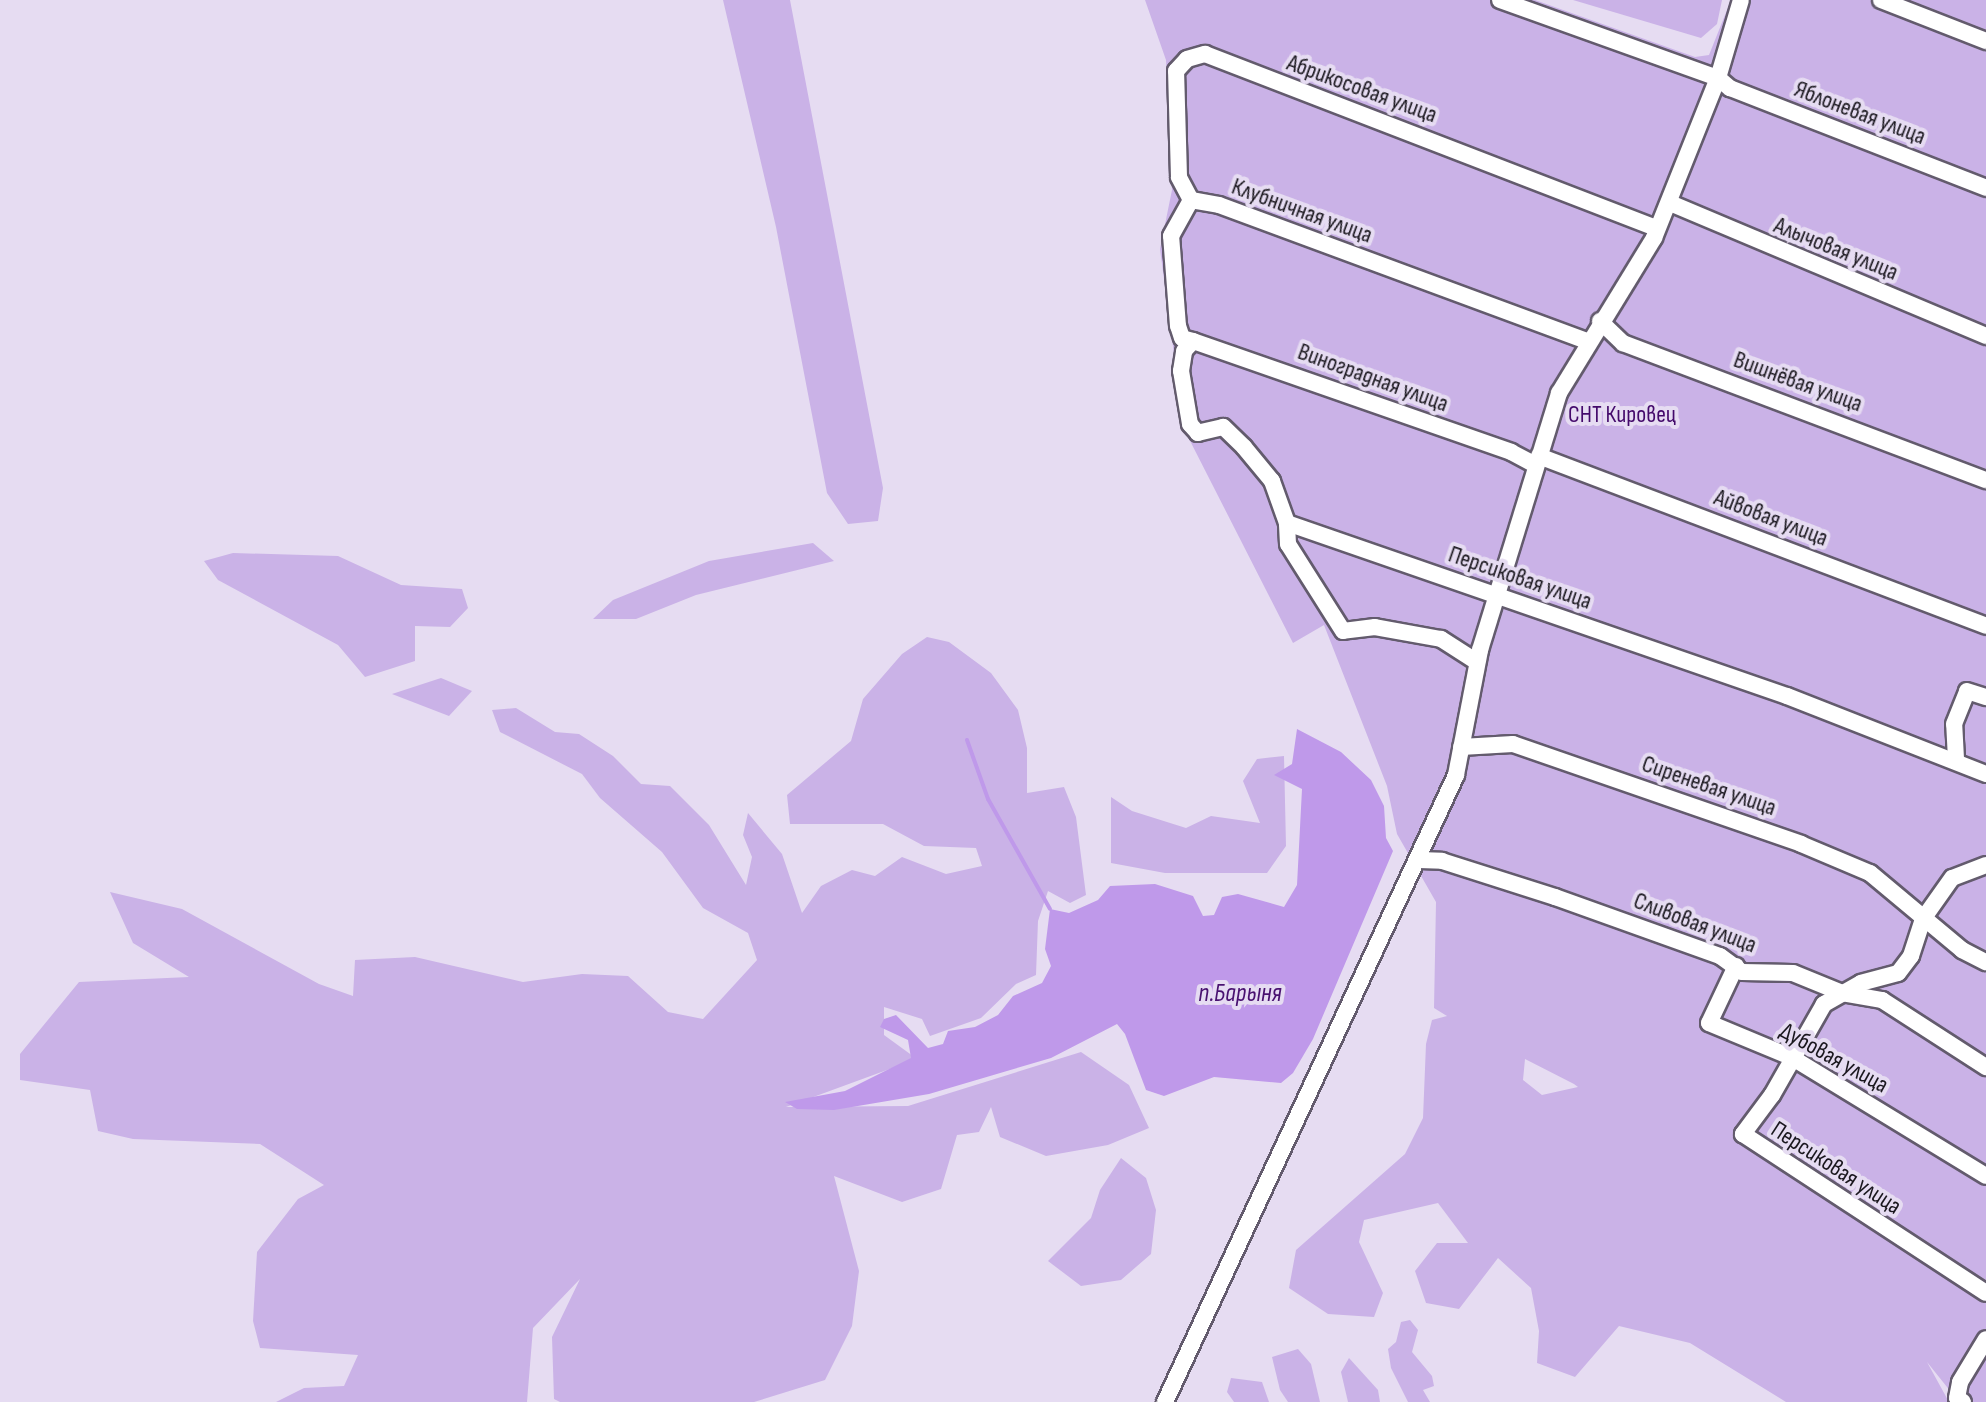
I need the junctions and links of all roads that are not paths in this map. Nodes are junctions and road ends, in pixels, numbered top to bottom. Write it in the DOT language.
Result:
graph roads {
  1 [pos="1500,0"];
  2 [pos="1741,0"];
  3 [pos="1881,0"];
  4 [pos="1986,41"];
  5 [pos="1718,78"];
  6 [pos="1986,188"];
  7 [pos="1191,200"];
  8 [pos="1670,203"];
  9 [pos="1657,228"];
  10 [pos="1600,321"];
  11 [pos="1986,336"];
  12 [pos="1193,341"];
  13 [pos="1589,342"];
  14 [pos="1537,460"];
  15 [pos="1986,480"];
  16 [pos="1287,523"];
  17 [pos="1496,594"];
  18 [pos="1986,626"];
  19 [pos="1477,662"];
  20 [pos="1986,697"];
  21 [pos="1461,747"];
  22 [pos="1956,759"];
  23 [pos="1986,774"];
  24 [pos="1419,860"];
  25 [pos="1986,865"];
  26 [pos="1923,919"];
  27 [pos="1986,962"];
  28 [pos="1736,966"];
  29 [pos="1842,993"];
  30 [pos="1791,1057"];
  31 [pos="1986,1067"];
  32 [pos="1986,1176"];
  33 [pos="1986,1293"];
  34 [pos="1986,1339"];
  35 [pos="1165,1402"];
  36 [pos="1963,1402"];
  1 -- 5 [label="street, Яблоневая улица"];
  2 -- 5 [label="street"];
  3 -- 4 [label="street"];
  5 -- 6 [label="street, Яблоневая улица"];
  5 -- 8 [label="street"];
  7 -- 9 [label="street, Абрикосовая улица"];
  7 -- 12 [label="street"];
  7 -- 13 [label="street, Клубничная улица"];
  8 -- 9 [label="street"];
  8 -- 11 [label="street, Алычовая улица"];
  9 -- 10 [label="street"];
  10 -- 13 [label="street"];
  10 -- 15 [label="street, Вишнёвая улица"];
  12 -- 14 [label="street, Виноградная улица"];
  12 -- 16 [label="street"];
  13 -- 14 [label="street"];
  14 -- 17 [label="street"];
  14 -- 18 [label="street, Айвовая улица"];
  16 -- 17 [label="street, Персиковая улица"];
  16 -- 19 [label="street"];
  17 -- 19 [label="street"];
  17 -- 22 [label="street, Персиковая улица"];
  19 -- 21 [label="street"];
  20 -- 22 [label="street"];
  21 -- 24 [label="street"];
  21 -- 26 [label="street, Сиреневая улица"];
  22 -- 23 [label="street, Персиковая улица"];
  24 -- 28 [label="street, Сливовая улица"];
  24 -- 35 [label="street"];
  25 -- 26 [label="street, Персиковая улица"];
  26 -- 27 [label="street, Сиреневая улица"];
  26 -- 29 [label="street, Персиковая улица"];
  28 -- 29 [label="street, Сливовая улица"];
  28 -- 30 [label="street, Дубовая улица"];
  29 -- 30 [label="street, Персиковая улица"];
  29 -- 31 [label="street, Сливовая улица"];
  30 -- 32 [label="street, Дубовая улица"];
  30 -- 33 [label="street, Персиковая улица"];
  34 -- 36 [label="street"];
}
